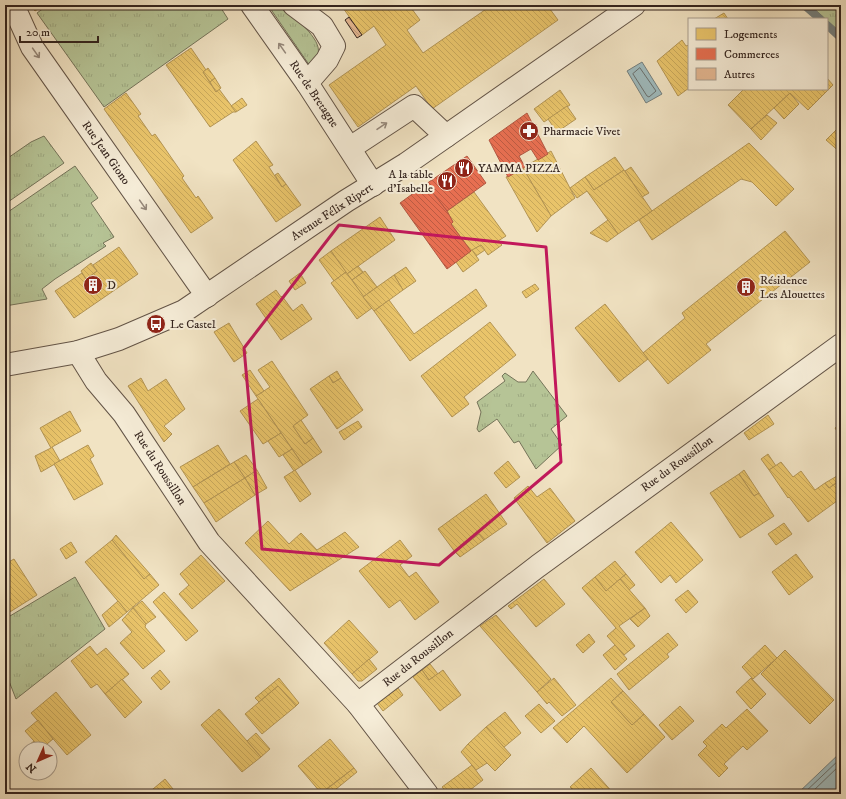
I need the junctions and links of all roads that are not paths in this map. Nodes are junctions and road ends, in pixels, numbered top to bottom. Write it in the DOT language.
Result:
graph roads {
  1 [pos="13,5"];
  2 [pos="252,5"];
  3 [pos="294,5"];
  4 [pos="627,7"];
  5 [pos="307,83"];
  6 [pos="446,136"];
  7 [pos="350,148"];
  8 [pos="373,185"];
  9 [pos="207,296"];
  10 [pos="841,345"];
  11 [pos="78,352"];
  12 [pos="5,365"];
  13 [pos="358,704"];
  14 [pos="427,794"];
  1 -- 9 [label="street, Rue Jean Giono, one-way"];
  5 -- 2 [label="street, Rue de Bretagne, one-way"];
  3 -- 5 [label="street"];
  4 -- 6 [label="street, Avenue Félix Ripert"];
  5 -- 7 [label="street, Rue de Bretagne"];
  7 -- 6 [label="street, one-way"];
  6 -- 8 [label="street, Avenue Félix Ripert"];
  7 -- 8 [label="street, Rue de Bretagne"];
  8 -- 9 [label="street, Avenue Félix Ripert"];
  9 -- 11 [label="street, Avenue Félix Ripert"];
  10 -- 13 [label="street, Rue du Roussillon"];
  11 -- 12 [label="street, Avenue Félix Ripert"];
  11 -- 13 [label="street, Rue du Roussillon"];
  13 -- 14 [label="street"];
}
